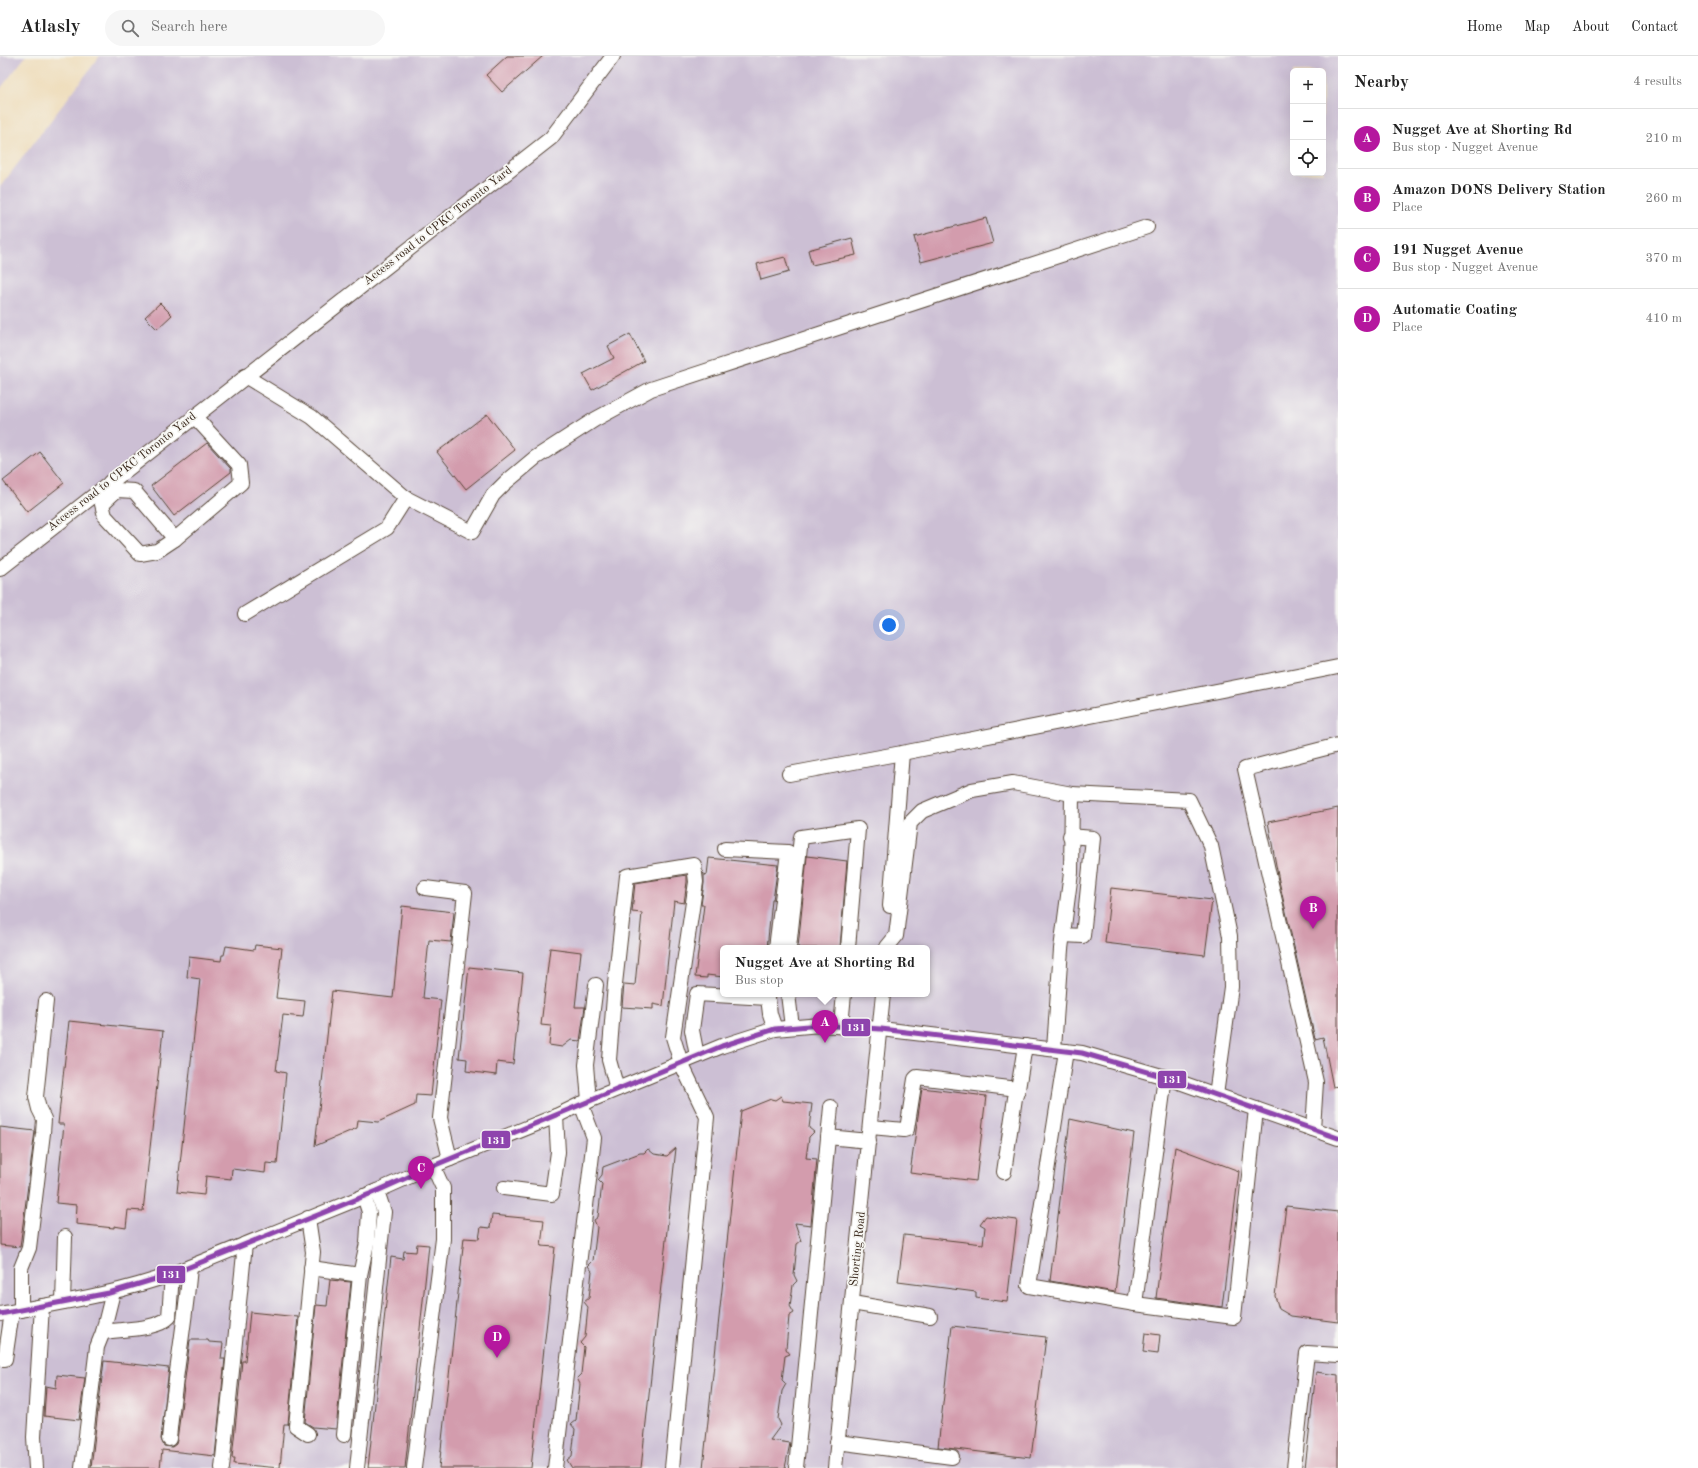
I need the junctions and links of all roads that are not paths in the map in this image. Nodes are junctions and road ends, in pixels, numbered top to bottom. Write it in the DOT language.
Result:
graph roads {
  1 [pos="613,56"];
  2 [pos="1147,227"];
  3 [pos="244,376"];
  4 [pos="194,416"];
  5 [pos="114,486"];
  6 [pos="406,498"];
  7 [pos="175,539"];
  8 [pos="0,569"];
  9 [pos="245,614"];
  10 [pos="1338,667"];
  11 [pos="1338,745"];
  12 [pos="902,753"];
  13 [pos="789,774"];
  14 [pos="1072,794"];
  15 [pos="1070,836"];
  16 [pos="725,849"];
  17 [pos="425,888"];
  18 [pos="1063,935"];
  19 [pos="776,945"];
  20 [pos="789,945"];
  21 [pos="848,945"];
  22 [pos="887,945"];
  23 [pos="889,945"];
  24 [pos="596,985"];
  25 [pos="720,995"];
  26 [pos="768,997"];
  27 [pos="788,997"];
  28 [pos="844,997"];
  29 [pos="884,997"];
  30 [pos="46,1001"];
  31 [pos="841,1026"];
  32 [pos="792,1027"];
  33 [pos="775,1029"];
  34 [pos="880,1029"];
  35 [pos="1025,1046"];
  36 [pos="1060,1050"];
  37 [pos="697,1056"];
  38 [pos="681,1063"];
  39 [pos="1165,1077"];
  40 [pos="616,1089"];
  41 [pos="1018,1089"];
  42 [pos="1216,1095"];
  43 [pos="585,1102"];
  44 [pos="830,1107"];
  45 [pos="1256,1109"];
  46 [pos="556,1116"];
  47 [pos="1313,1129"];
  48 [pos="870,1134"];
  49 [pos="828,1138"];
  50 [pos="1338,1138"];
  51 [pos="450,1159"];
  52 [pos="433,1166"];
  53 [pos="1004,1172"];
  54 [pos="504,1188"];
  55 [pos="377,1190"];
  56 [pos="364,1196"];
  57 [pos="308,1218"];
  58 [pos="65,1237"];
  59 [pos="245,1244"];
  60 [pos="190,1267"];
  61 [pos="311,1268"];
  62 [pos="172,1274"];
  63 [pos="360,1275"];
  64 [pos="113,1292"];
  65 [pos="63,1302"];
  66 [pos="852,1303"];
  67 [pos="1135,1304"];
  68 [pos="42,1306"];
  69 [pos="11,1312"];
  70 [pos="930,1316"];
  71 [pos="103,1332"];
  72 [pos="1338,1355"];
  73 [pos="0,1359"];
  74 [pos="308,1434"];
  75 [pos="344,1435"];
  76 [pos="169,1440"];
  77 [pos="837,1442"];
  78 [pos="952,1458"];
  79 [pos="36,1468"];
  80 [pos="82,1468"];
  81 [pos="222,1468"];
  82 [pos="357,1468"];
  83 [pos="414,1468"];
  84 [pos="556,1468"];
  85 [pos="672,1468"];
  86 [pos="796,1468"];
  87 [pos="835,1468"];
  88 [pos="1294,1468"];
  1 -- 3 [label="street, Access road to CPKC Toronto Yard"];
  2 -- 6 [label="street"];
  3 -- 4 [label="street, Access road to CPKC Toronto Yard"];
  3 -- 6 [label="street"];
  4 -- 5 [label="street, Access road to CPKC Toronto Yard"];
  4 -- 7 [label="street"];
  5 -- 7 [label="street"];
  5 -- 7 [label="street"];
  5 -- 8 [label="street, Access road to CPKC Toronto Yard"];
  6 -- 9 [label="street"];
  10 -- 12 [label="street"];
  11 -- 47 [label="street"];
  12 -- 13 [label="street"];
  12 -- 22 [label="street"];
  14 -- 15 [label="street"];
  14 -- 23 [label="street"];
  14 -- 42 [label="street"];
  15 -- 18 [label="street"];
  15 -- 18 [label="street"];
  16 -- 19 [label="street"];
  17 -- 51 [label="street"];
  18 -- 36 [label="street"];
  20 -- 21 [label="street"];
  24 -- 43 [label="street"];
  25 -- 37 [label="street"];
  26 -- 33 [label="street"];
  27 -- 32 [label="street"];
  28 -- 31 [label="street"];
  29 -- 34 [label="street, Shorting Road"];
  30 -- 69 [label="street"];
  31 -- 32 [label="street"];
  31 -- 34 [label="street"];
  32 -- 33 [label="street"];
  33 -- 37 [label="street"];
  34 -- 35 [label="street"];
  34 -- 48 [label="street, Shorting Road"];
  35 -- 36 [label="street"];
  35 -- 41 [label="street"];
  36 -- 39 [label="street"];
  36 -- 67 [label="street"];
  37 -- 38 [label="street"];
  38 -- 40 [label="street"];
  38 -- 40 [label="street"];
  38 -- 85 [label="street"];
  39 -- 42 [label="street"];
  39 -- 67 [label="street"];
  40 -- 43 [label="street"];
  41 -- 48 [label="street"];
  41 -- 53 [label="street"];
  42 -- 45 [label="street"];
  43 -- 46 [label="street"];
  43 -- 84 [label="street"];
  44 -- 49 [label="street"];
  45 -- 47 [label="street"];
  45 -- 67 [label="street"];
  46 -- 51 [label="street"];
  46 -- 54 [label="street"];
  47 -- 50 [label="street"];
  48 -- 49 [label="street"];
  48 -- 66 [label="street, Shorting Road"];
  49 -- 86 [label="street"];
  51 -- 52 [label="street"];
  52 -- 55 [label="street"];
  52 -- 83 [label="street"];
  55 -- 56 [label="street"];
  55 -- 82 [label="street"];
  56 -- 57 [label="street"];
  56 -- 63 [label="street"];
  57 -- 59 [label="street"];
  57 -- 61 [label="street"];
  58 -- 65 [label="street"];
  59 -- 60 [label="street"];
  59 -- 81 [label="street"];
  60 -- 62 [label="street"];
  60 -- 76 [label="street"];
  61 -- 63 [label="street"];
  61 -- 74 [label="street"];
  62 -- 64 [label="street"];
  62 -- 71 [label="street"];
  63 -- 75 [label="street"];
  64 -- 65 [label="street"];
  64 -- 71 [label="street"];
  65 -- 68 [label="street"];
  66 -- 70 [label="street"];
  66 -- 77 [label="street, Shorting Road"];
  68 -- 69 [label="street"];
  68 -- 79 [label="street"];
  69 -- 73 [label="street"];
  71 -- 80 [label="street"];
  72 -- 88 [label="street"];
  77 -- 78 [label="street"];
  77 -- 87 [label="street, Shorting Road"];
}
